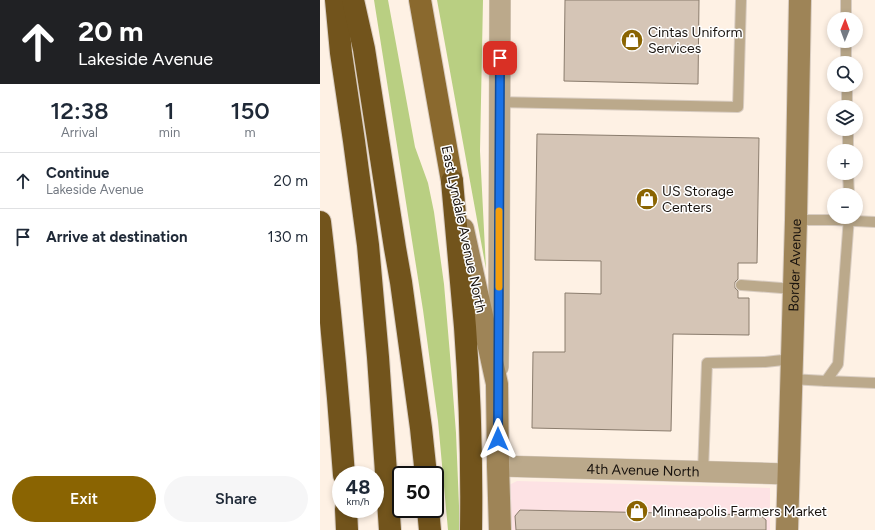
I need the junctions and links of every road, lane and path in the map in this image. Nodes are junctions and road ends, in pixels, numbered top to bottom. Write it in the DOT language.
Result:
graph roads {
  1 [pos="336,0"];
  2 [pos="352,0"];
  3 [pos="420,0"];
  4 [pos="500,0"];
  5 [pos="741,0"];
  6 [pos="800,0"];
  7 [pos="846,0"];
  8 [pos="846,12"];
  9 [pos="499,102"];
  10 [pos="452,181"];
  11 [pos="827,219"];
  12 [pos="796,220"];
  13 [pos="863,221"];
  14 [pos="320,222"];
  15 [pos="875,222"];
  16 [pos="848,224"];
  17 [pos="741,285"];
  18 [pos="794,289"];
  19 [pos="792,369"];
  20 [pos="826,381"];
  21 [pos="875,383"];
  22 [pos="497,384"];
  23 [pos="343,466"];
  24 [pos="425,466"];
  25 [pos="498,466"];
  26 [pos="703,472"];
  27 [pos="788,474"];
  28 [pos="346,518"];
  29 [pos="429,518"];
  30 [pos="347,530"];
  31 [pos="390,530"];
  32 [pos="430,530"];
  33 [pos="472,530"];
  34 [pos="500,530"];
  35 [pos="787,530"];
  1 -- 31 [label="highway"];
  2 -- 24 [label="highway"];
  3 -- 10 [label="main road, East Lyndale Avenue North"];
  4 -- 9 [label="street"];
  5 -- 9 [label="lane"];
  6 -- 12 [label="street, Border Avenue"];
  7 -- 8 [label="lane"];
  9 -- 22 [label="street"];
  10 -- 22 [label="street, East Lyndale Avenue North"];
  10 -- 33 [label="highway"];
  11 -- 12 [label="lane"];
  12 -- 18 [label="street, Border Avenue"];
  13 -- 15 [label="lane"];
  14 -- 23 [label="highway"];
  16 -- 20 [label="lane"];
  17 -- 18 [label="lane"];
  18 -- 19 [label="street, Border Avenue"];
  19 -- 20 [label="lane"];
  19 -- 26 [label="lane"];
  19 -- 27 [label="street, Border Avenue"];
  20 -- 21 [label="lane"];
  22 -- 25 [label="street, East Lyndale Avenue North"];
  25 -- 26 [label="street, 4th Avenue North"];
  25 -- 34 [label="street, East Lyndale Avenue North"];
  26 -- 27 [label="street, 4th Avenue North"];
  27 -- 35 [label="street, Border Avenue"];
  28 -- 30 [label="highway"];
  29 -- 32 [label="highway"];
}
